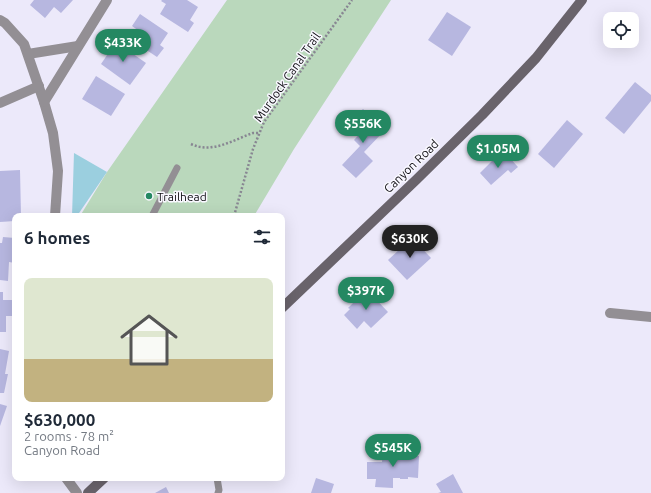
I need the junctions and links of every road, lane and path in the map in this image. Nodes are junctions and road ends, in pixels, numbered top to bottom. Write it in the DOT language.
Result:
graph roads {
  1 [pos="107,0"];
  2 [pos="352,0"];
  3 [pos="582,0"];
  4 [pos="0,20"];
  5 [pos="78,46"];
  6 [pos="28,54"];
  7 [pos="39,86"];
  8 [pos="0,102"];
  9 [pos="44,102"];
  10 [pos="259,133"];
  11 [pos="191,144"];
  12 [pos="177,168"];
  13 [pos="55,213"];
  14 [pos="154,213"];
  15 [pos="235,213"];
  16 [pos="285,305"];
  17 [pos="610,313"];
  18 [pos="651,317"];
  19 [pos="68,481"];
  20 [pos="101,481"];
  21 [pos="218,481"];
  22 [pos="77,493"];
  23 [pos="88,493"];
  24 [pos="218,493"];
  1 -- 5 [label="street"];
  2 -- 10 [label="path, Murdock Canal Trail"];
  3 -- 16 [label="main road, Canyon Road"];
  4 -- 6 [label="street"];
  5 -- 6 [label="street"];
  5 -- 9 [label="street"];
  6 -- 7 [label="street"];
  7 -- 8 [label="street"];
  7 -- 9 [label="street"];
  9 -- 13 [label="street"];
  10 -- 11 [label="path"];
  10 -- 15 [label="path, Murdock Canal Trail"];
  12 -- 14 [label="lane"];
  17 -- 18 [label="street"];
  19 -- 22 [label="street"];
  20 -- 23 [label="main road"];
  21 -- 24 [label="lane"];
}
